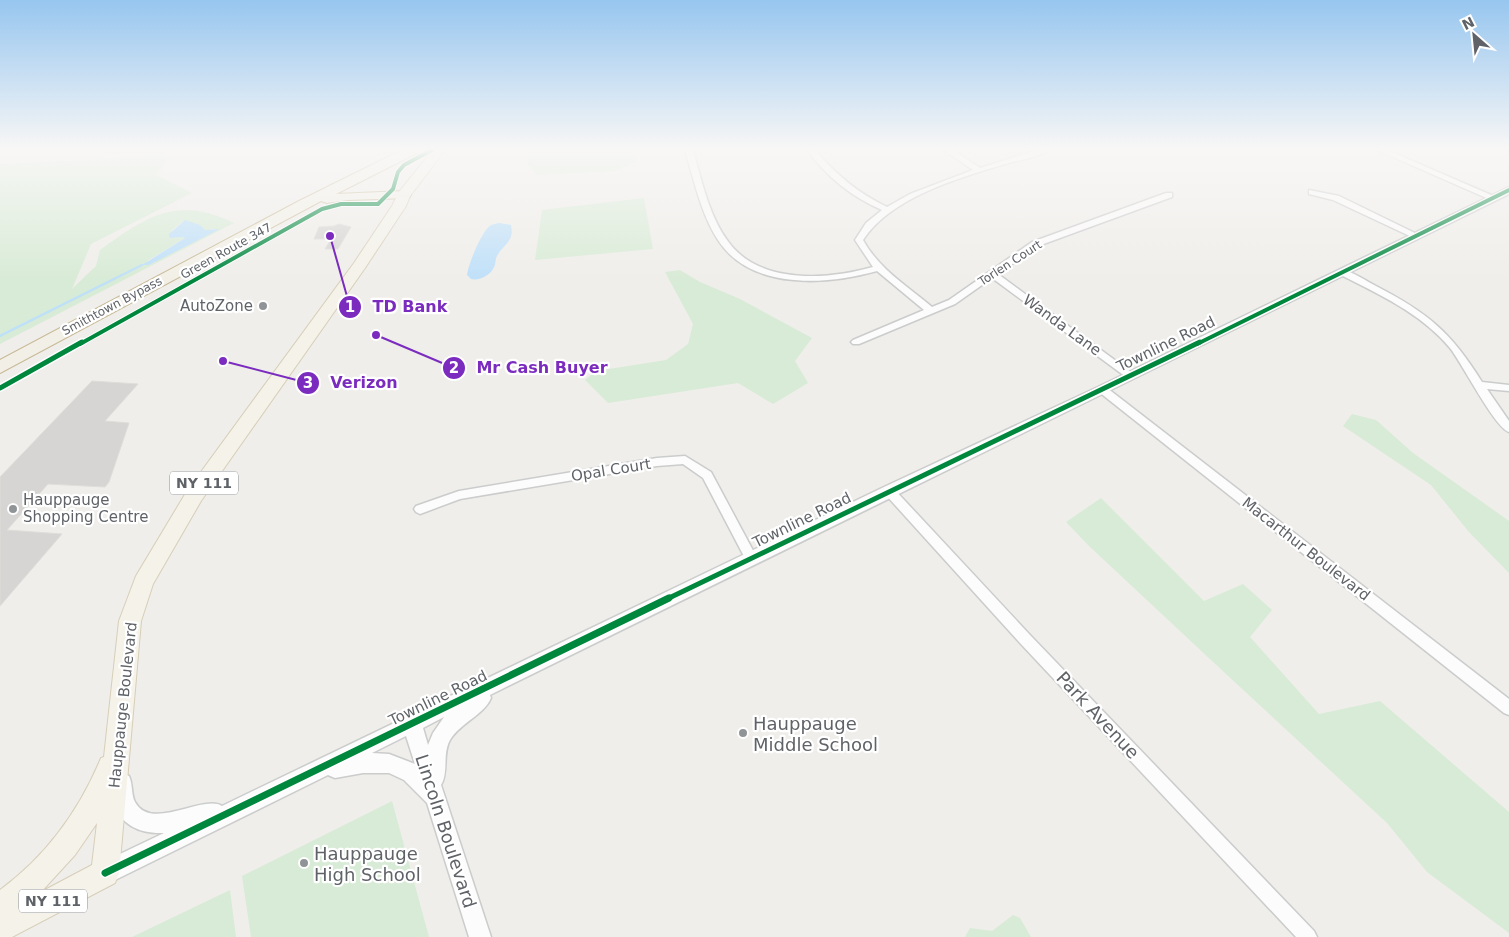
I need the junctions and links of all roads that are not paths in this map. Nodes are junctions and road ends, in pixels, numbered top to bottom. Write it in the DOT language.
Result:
graph roads {
  1 [pos="305,194"];
  2 [pos="325,194"];
  3 [pos="704,194"];
  4 [pos="855,194"];
  5 [pos="921,194"];
  6 [pos="1319,194"];
  7 [pos="1484,194"];
  8 [pos="1502,194"];
  9 [pos="404,195"];
  10 [pos="1170,196"];
  11 [pos="1494,198"];
  12 [pos="304,204"];
  13 [pos="886,210"];
  14 [pos="1417,236"];
  15 [pos="880,268"];
  16 [pos="1342,272"];
  17 [pos="993,274"];
  18 [pos="931,311"];
  19 [pos="856,342"];
  20 [pos="0,354"];
  21 [pos="0,367"];
  22 [pos="1130,375"];
  23 [pos="1479,386"];
  24 [pos="1509,388"];
  25 [pos="1103,390"];
  26 [pos="1509,428"];
  27 [pos="889,491"];
  28 [pos="420,509"];
  29 [pos="751,558"];
  30 [pos="505,679"];
  31 [pos="1509,708"];
  32 [pos="412,725"];
  33 [pos="118,744"];
  34 [pos="306,775"];
  35 [pos="244,804"];
  36 [pos="440,809"];
  37 [pos="105,873"];
  38 [pos="0,907"];
  39 [pos="0,928"];
  40 [pos="480,937"];
  41 [pos="1308,937"];
  1 -- 20 [label="highway, Smithtown Bypass"];
  2 -- 12 [label="highway, Smithtown Bypass"];
  3 -- 15 [label="street"];
  4 -- 13 [label="street"];
  5 -- 13 [label="street"];
  6 -- 14 [label="street"];
  7 -- 11 [label="street"];
  8 -- 11 [label="street, Townline Road"];
  9 -- 12 [label="highway"];
  9 -- 33 [label="main road, Hauppauge Boulevard / NY 111"];
  10 -- 17 [label="street, Torlen Court"];
  11 -- 14 [label="street, Townline Road"];
  12 -- 21 [label="highway, Smithtown Bypass"];
  13 -- 15 [label="street"];
  14 -- 16 [label="street, Townline Road"];
  15 -- 18 [label="street"];
  16 -- 22 [label="street, Townline Road"];
  16 -- 23 [label="street"];
  17 -- 18 [label="street, Torlen Court"];
  17 -- 22 [label="street, Wanda Lane"];
  18 -- 19 [label="street, Torlen Court"];
  22 -- 25 [label="street, Townline Road"];
  23 -- 24 [label="street"];
  23 -- 26 [label="street"];
  25 -- 27 [label="street, Townline Road"];
  25 -- 31 [label="street, Macarthur Boulevard"];
  27 -- 29 [label="street, Townline Road"];
  27 -- 41 [label="street, Park Avenue"];
  28 -- 29 [label="street, Opal Court"];
  29 -- 30 [label="street, Townline Road"];
  30 -- 32 [label="street, Townline Road"];
  30 -- 36 [label="street"];
  32 -- 34 [label="street, Townline Road"];
  32 -- 36 [label="street, Lincoln Boulevard"];
  33 -- 35 [label="street"];
  33 -- 37 [label="main road, Hauppauge Boulevard / NY 111"];
  33 -- 38 [label="main road, NY 111"];
  34 -- 35 [label="street, Townline Road"];
  34 -- 36 [label="street"];
  35 -- 37 [label="street, Townline Road"];
  36 -- 40 [label="street, Lincoln Boulevard"];
  37 -- 39 [label="main road, Townline Road / NY 111"];
}
